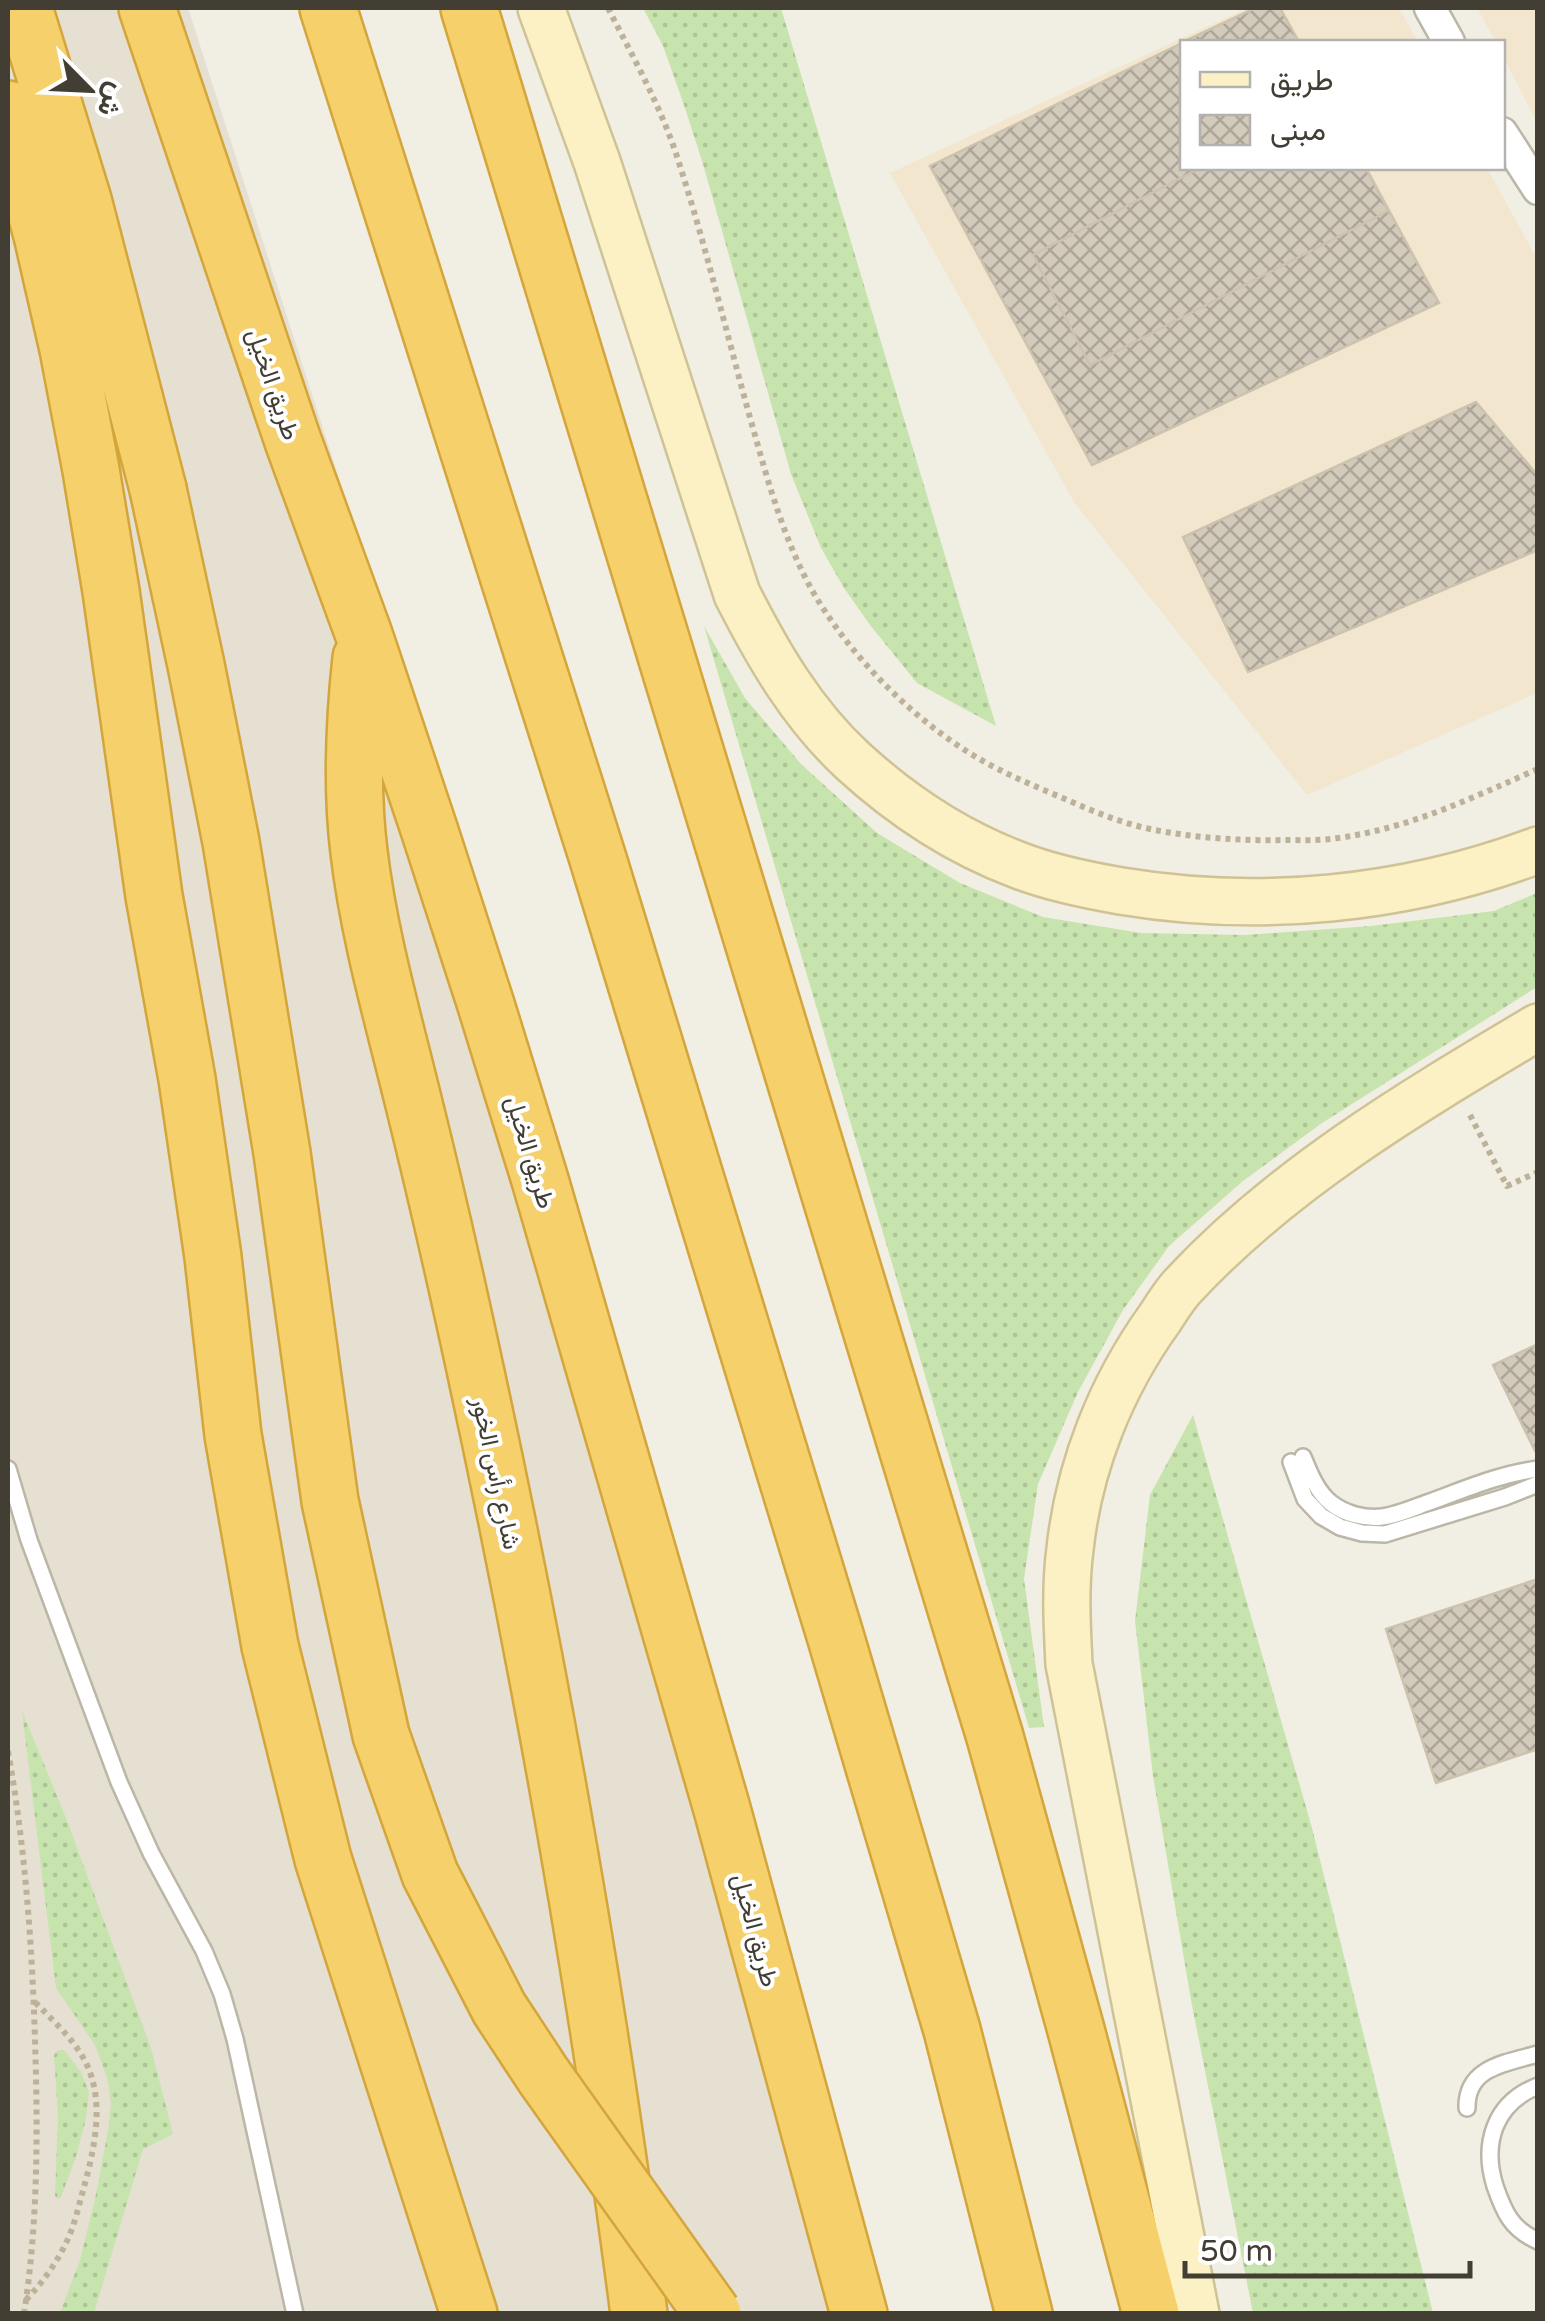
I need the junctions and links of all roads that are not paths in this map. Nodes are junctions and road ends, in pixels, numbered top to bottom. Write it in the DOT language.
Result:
graph roads {
  1 [pos="24,8"];
  2 [pos="147,8"];
  3 [pos="328,8"];
  4 [pos="469,8"];
  5 [pos="541,8"];
  6 [pos="1430,8"];
  7 [pos="1449,40"];
  8 [pos="8,109"];
  9 [pos="1505,138"];
  10 [pos="1538,188"];
  11 [pos="364,636"];
  12 [pos="1538,850"];
  13 [pos="1538,1026"];
  14 [pos="8,1469"];
  15 [pos="1538,1469"];
  16 [pos="1538,1484"];
  17 [pos="1538,2054"];
  18 [pos="1538,2086"];
  19 [pos="1467,2108"];
  20 [pos="1538,2240"];
  21 [pos="294,2314"];
  22 [pos="469,2314"];
  23 [pos="639,2314"];
  24 [pos="712,2314"];
  25 [pos="859,2314"];
  26 [pos="1024,2314"];
  27 [pos="1151,2314"];
  28 [pos="1196,2314"];
  1 -- 24 [label="highway, bridge"];
  2 -- 11 [label="highway, طريق الخيل"];
  3 -- 26 [label="highway"];
  4 -- 27 [label="highway"];
  5 -- 12 [label="street"];
  6 -- 7 [label="street"];
  8 -- 22 [label="highway"];
  9 -- 10 [label="street"];
  11 -- 23 [label="highway, شارع رأس الخور"];
  11 -- 25 [label="highway, طريق الخيل"];
  13 -- 28 [label="street"];
  14 -- 21 [label="lane"];
  15 -- 16 [label="lane"];
  17 -- 19 [label="lane"];
  18 -- 20 [label="lane"];
}
